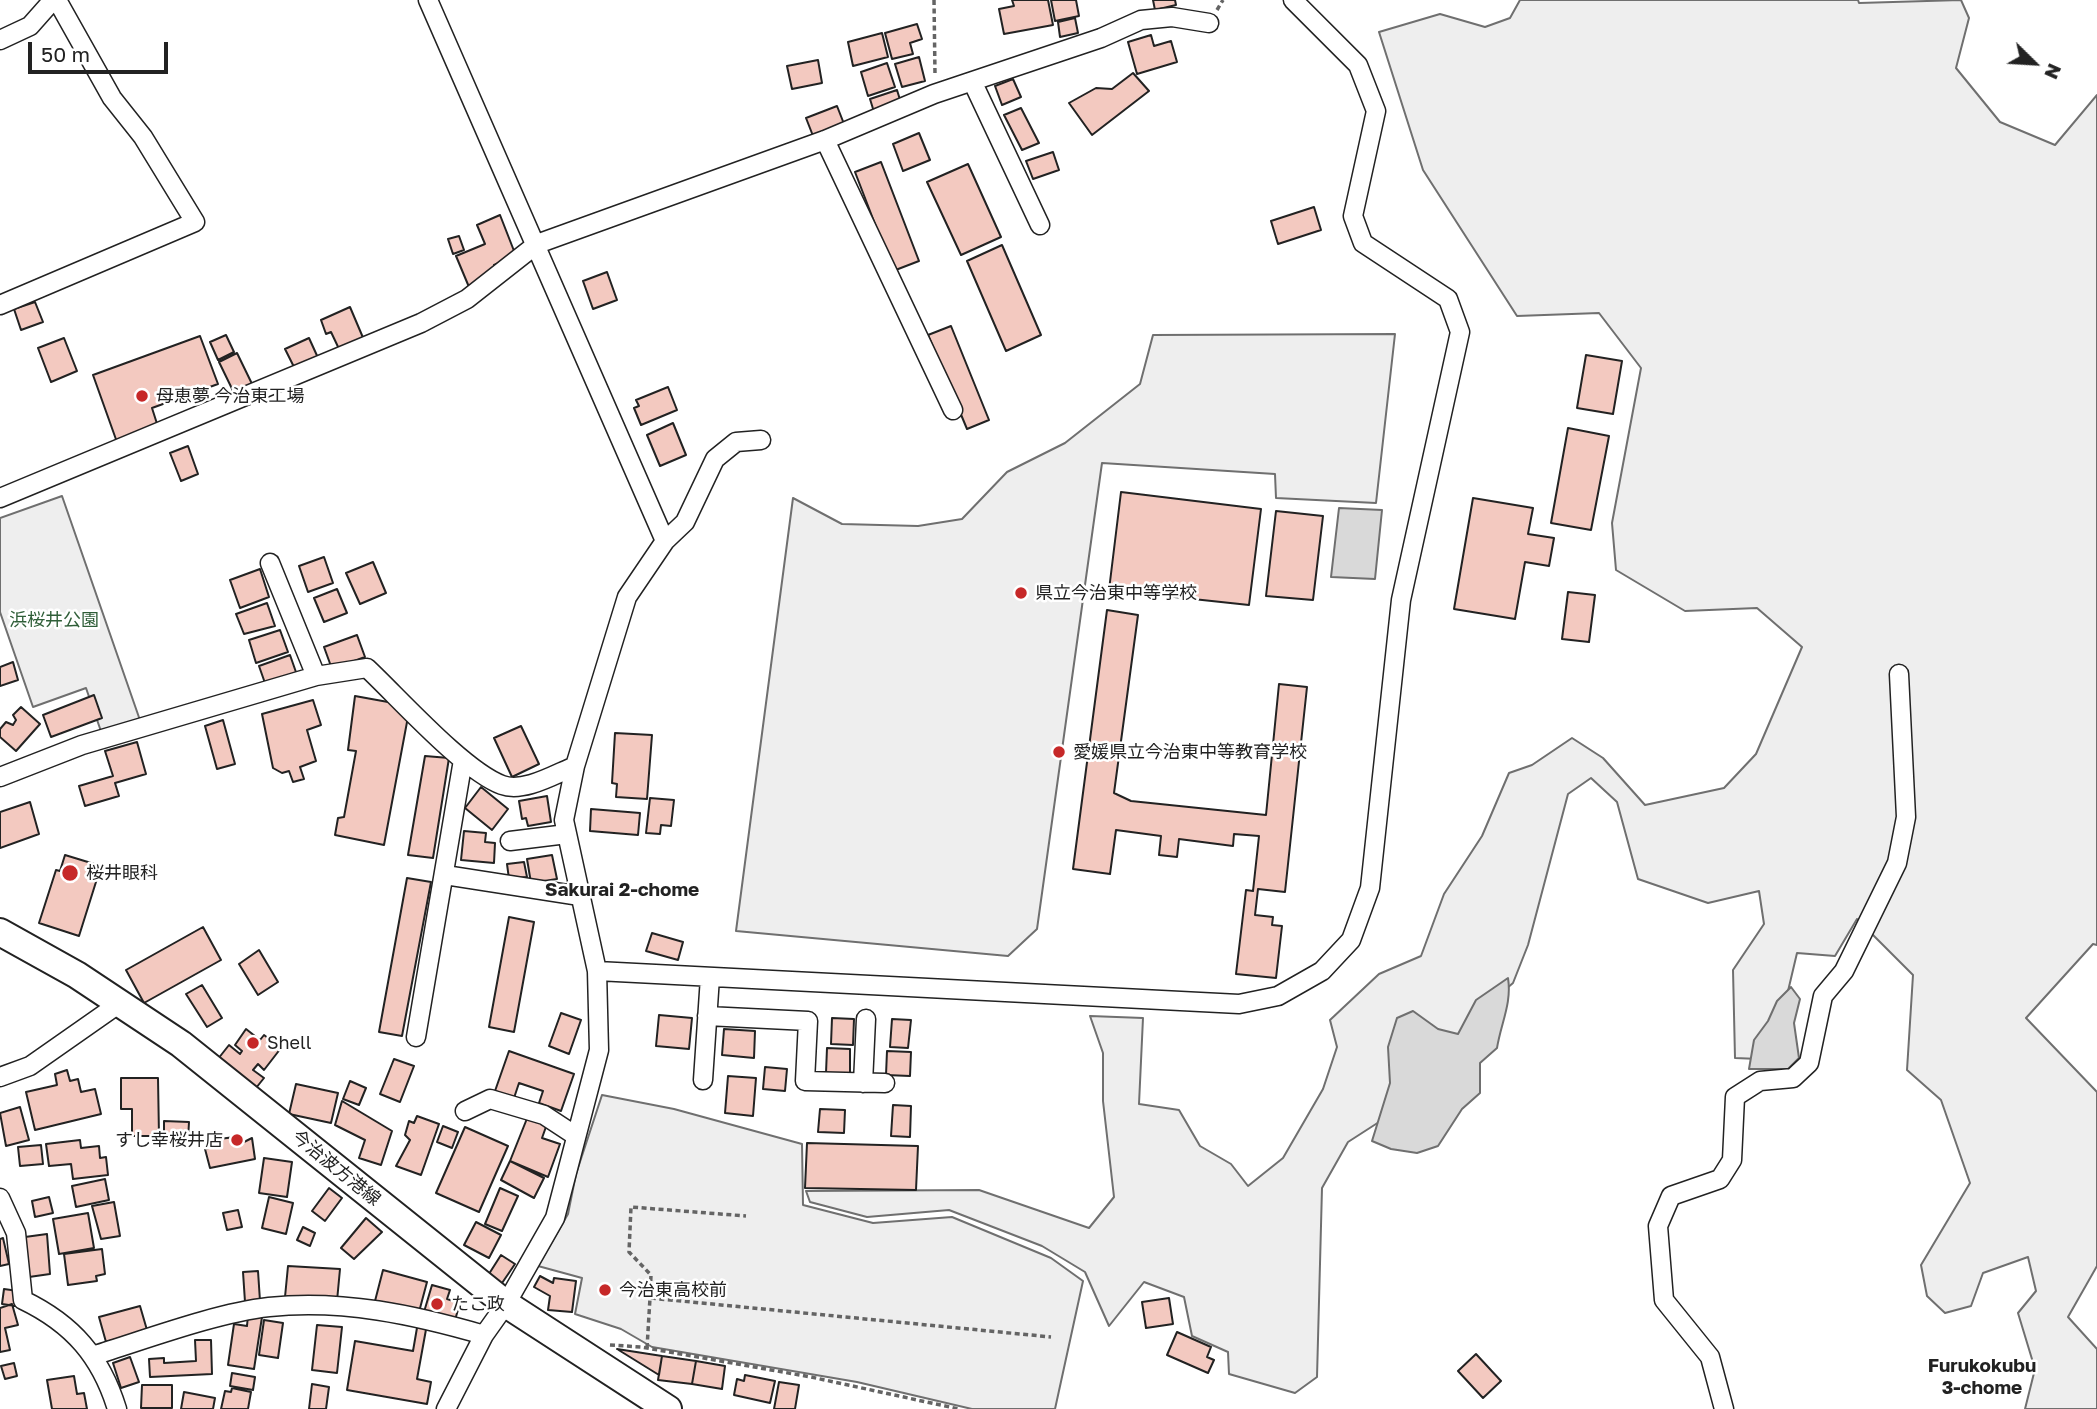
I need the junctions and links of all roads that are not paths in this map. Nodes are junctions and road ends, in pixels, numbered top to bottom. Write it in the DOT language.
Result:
graph roads {
  1 [pos="55,0"];
  2 [pos="428,0"];
  3 [pos="1293,0"];
  4 [pos="1209,23"];
  5 [pos="0,40"];
  6 [pos="973,83"];
  7 [pos="825,140"];
  8 [pos="1040,225"];
  9 [pos="537,244"];
  10 [pos="0,305"];
  11 [pos="953,410"];
  12 [pos="761,440"];
  13 [pos="0,498"];
  14 [pos="665,541"];
  15 [pos="270,563"];
  16 [pos="1899,674"];
  17 [pos="316,676"];
  18 [pos="463,760"];
  19 [pos="575,766"];
  20 [pos="0,777"];
  21 [pos="567,834"];
  22 [pos="510,841"];
  23 [pos="445,875"];
  24 [pos="580,895"];
  25 [pos="0,932"];
  26 [pos="597,971"];
  27 [pos="710,977"];
  28 [pos="120,1003"];
  29 [pos="707,1016"];
  30 [pos="866,1019"];
  31 [pos="416,1037"];
  32 [pos="0,1077"];
  33 [pos="703,1080"];
  34 [pos="863,1083"];
  35 [pos="885,1083"];
  36 [pos="465,1111"];
  37 [pos="576,1136"];
  38 [pos="0,1198"];
  39 [pos="506,1304"];
  40 [pos="484,1335"];
  41 [pos="95,1355"];
  42 [pos="117,1409"];
  43 [pos="446,1409"];
  44 [pos="668,1409"];
  45 [pos="1724,1409"];
  1 -- 5 [label="street"];
  1 -- 10 [label="street"];
  2 -- 9 [label="street"];
  3 -- 27 [label="street"];
  4 -- 6 [label="street"];
  6 -- 7 [label="street"];
  6 -- 8 [label="street"];
  7 -- 9 [label="street"];
  7 -- 11 [label="street"];
  9 -- 13 [label="street"];
  9 -- 14 [label="street"];
  12 -- 14 [label="street"];
  14 -- 19 [label="street"];
  15 -- 17 [label="street"];
  16 -- 45 [label="street"];
  17 -- 18 [label="street"];
  17 -- 20 [label="street"];
  18 -- 19 [label="street"];
  18 -- 23 [label="street"];
  19 -- 21 [label="street"];
  21 -- 22 [label="street"];
  21 -- 24 [label="street"];
  23 -- 24 [label="street"];
  23 -- 31 [label="street"];
  24 -- 26 [label="street"];
  25 -- 28 [label="main road, 今治波方港線"];
  26 -- 27 [label="street"];
  26 -- 37 [label="street"];
  27 -- 29 [label="street"];
  28 -- 32 [label="street"];
  28 -- 39 [label="main road, 今治波方港線"];
  29 -- 33 [label="street"];
  29 -- 34 [label="street"];
  30 -- 34 [label="street"];
  34 -- 35 [label="street"];
  36 -- 37 [label="street"];
  37 -- 39 [label="street"];
  38 -- 41 [label="street"];
  39 -- 40 [label="street"];
  39 -- 44 [label="main road, 今治波方港線"];
  40 -- 41 [label="street"];
  40 -- 43 [label="street"];
  41 -- 42 [label="street"];
}
